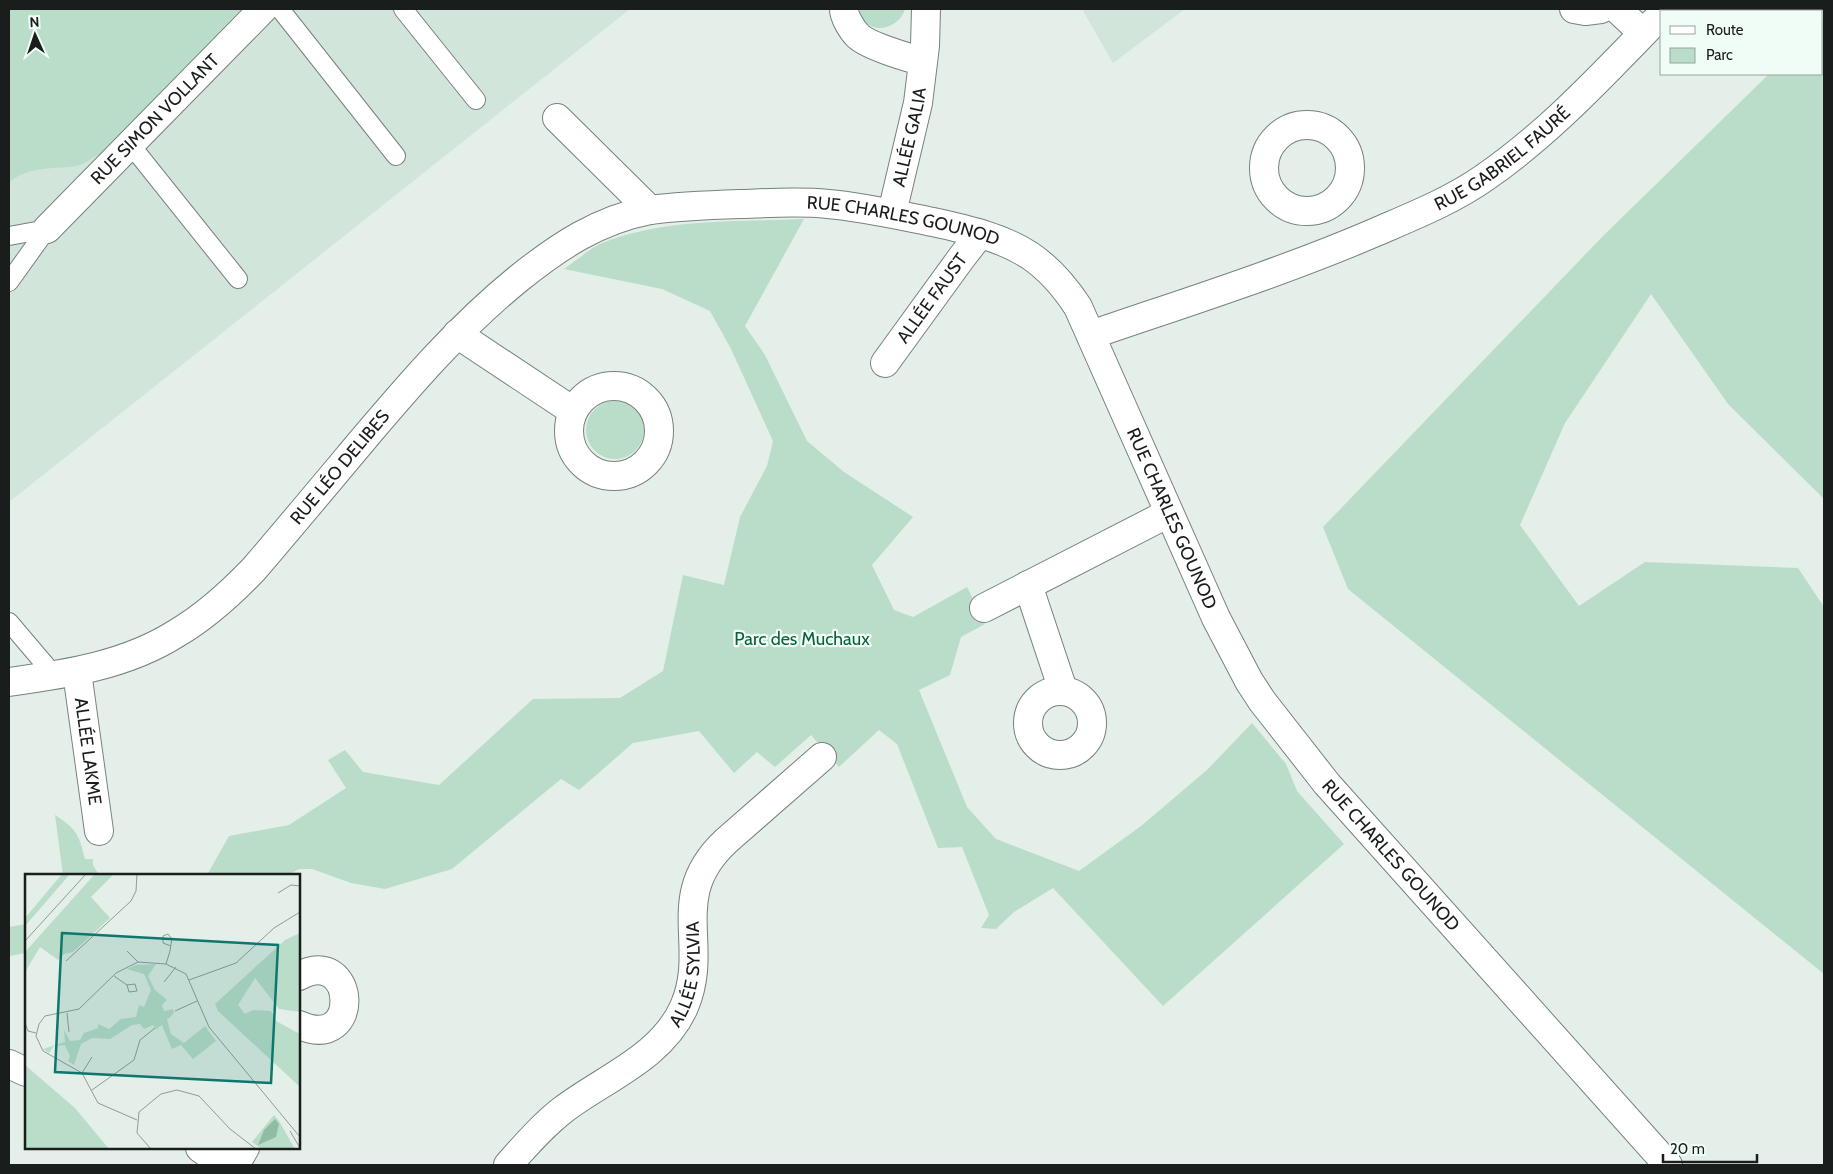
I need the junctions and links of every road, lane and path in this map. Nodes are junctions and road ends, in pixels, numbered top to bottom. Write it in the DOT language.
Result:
graph roads {
  1 [pos="263,9"];
  2 [pos="280,9"];
  3 [pos="402,9"];
  4 [pos="844,9"];
  5 [pos="926,9"];
  6 [pos="1574,9"];
  7 [pos="1601,9"];
  8 [pos="1617,9"];
  9 [pos="1660,15"];
  10 [pos="1642,34"];
  11 [pos="923,61"];
  12 [pos="476,100"];
  13 [pos="557,118"];
  14 [pos="130,144"];
  15 [pos="396,156"];
  16 [pos="1323,208"];
  17 [pos="650,210"];
  18 [pos="892,214"];
  19 [pos="47,229"];
  20 [pos="980,234"];
  21 [pos="9,236"];
  22 [pos="1338,248"];
  23 [pos="238,279"];
  24 [pos="9,282"];
  25 [pos="457,334"];
  26 [pos="1091,335"];
  27 [pos="885,363"];
  28 [pos="573,411"];
  29 [pos="1169,513"];
  30 [pos="1028,585"];
  31 [pos="984,608"];
  32 [pos="9,622"];
  33 [pos="66,673"];
  34 [pos="9,682"];
  35 [pos="1063,690"];
  36 [pos="822,756"];
  37 [pos="99,831"];
  38 [pos="300,976"];
  39 [pos="302,1034"];
  40 [pos="9,1064"];
  41 [pos="25,1072"];
  42 [pos="201,1149"];
  43 [pos="244,1149"];
  44 [pos="224,1165"];
  45 [pos="235,1165"];
  46 [pos="508,1165"];
  47 [pos="1668,1165"];
  1 -- 14 [label="street, RUE SIMON VOLLANT"];
  2 -- 15 [label="lane"];
  3 -- 12 [label="lane"];
  4 -- 11 [label="street"];
  5 -- 11 [label="street, ALLÉE GALIA"];
  6 -- 7 [label="street"];
  8 -- 10 [label="street"];
  9 -- 10 [label="street, RUE GABRIEL FAURÉ"];
  10 -- 22 [label="street, RUE GABRIEL FAURÉ"];
  11 -- 18 [label="street, ALLÉE GALIA"];
  13 -- 17 [label="street"];
  14 -- 19 [label="street, RUE SIMON VOLLANT"];
  14 -- 23 [label="lane"];
  16 -- 22 [label="street"];
  17 -- 18 [label="street, RUE CHARLES GOUNOD"];
  17 -- 25 [label="street, RUE LÉO DELIBES"];
  18 -- 20 [label="street, RUE CHARLES GOUNOD"];
  19 -- 21 [label="lane"];
  19 -- 24 [label="lane"];
  20 -- 26 [label="street, RUE CHARLES GOUNOD"];
  20 -- 27 [label="street, ALLÉE FAUST"];
  22 -- 26 [label="street, RUE GABRIEL FAURÉ"];
  25 -- 28 [label="street"];
  25 -- 33 [label="street, RUE LÉO DELIBES"];
  26 -- 29 [label="street, RUE CHARLES GOUNOD"];
  29 -- 30 [label="street"];
  29 -- 47 [label="street, RUE CHARLES GOUNOD"];
  30 -- 31 [label="street"];
  30 -- 35 [label="street"];
  32 -- 33 [label="lane"];
  33 -- 34 [label="street, RUE LÉO DELIBES"];
  33 -- 37 [label="street, ALLÉE LAKME"];
  36 -- 46 [label="street, ALLÉE SYLVIA"];
  38 -- 39 [label="street"];
  40 -- 41 [label="street"];
  42 -- 44 [label="street"];
  43 -- 45 [label="street"];
}
